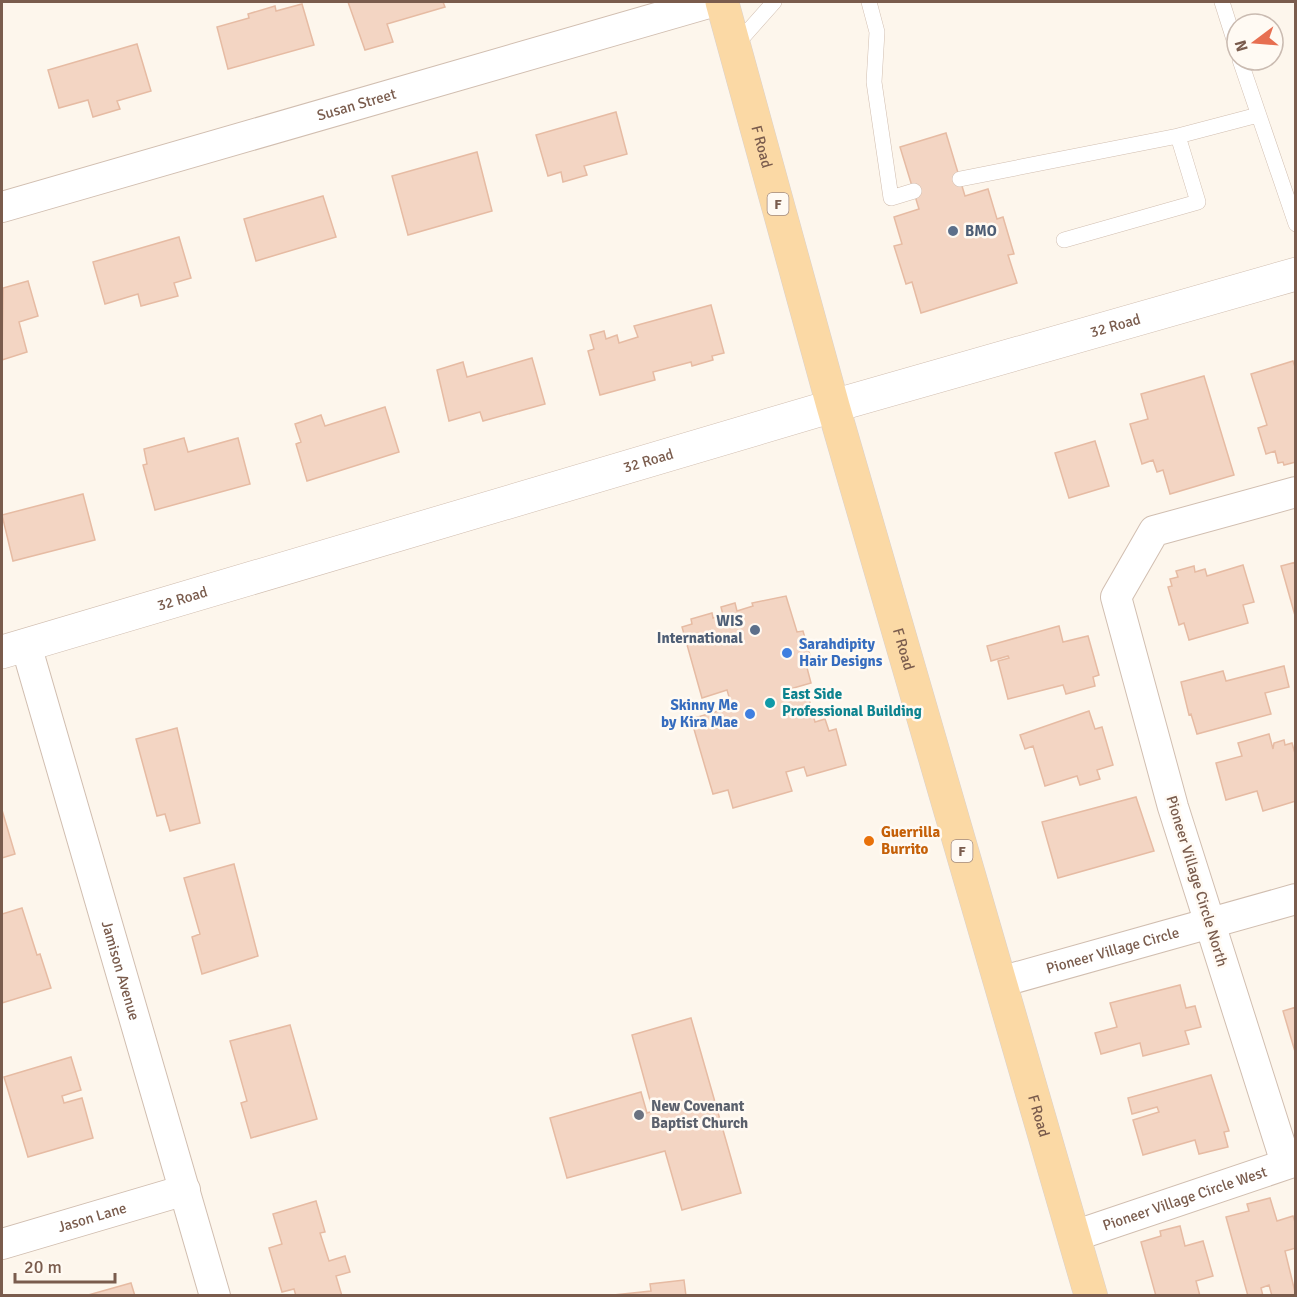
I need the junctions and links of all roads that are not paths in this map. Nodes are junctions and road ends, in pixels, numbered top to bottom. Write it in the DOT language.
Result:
graph roads {
  1 [pos="711,2"];
  2 [pos="722,2"];
  3 [pos="774,2"];
  4 [pos="868,2"];
  5 [pos="735,46"];
  6 [pos="1244,72"];
  7 [pos="1258,115"];
  8 [pos="1178,136"];
  9 [pos="960,179"];
  10 [pos="914,191"];
  11 [pos="2,207"];
  12 [pos="1296,224"];
  13 [pos="1064,240"];
  14 [pos="1296,274"];
  15 [pos="833,406"];
  16 [pos="1296,492"];
  17 [pos="14,648"];
  18 [pos="1296,899"];
  19 [pos="1209,923"];
  20 [pos="1000,982"];
  21 [pos="1291,1162"];
  22 [pos="185,1190"];
  23 [pos="1074,1236"];
  24 [pos="2,1244"];
  25 [pos="215,1296"];
  26 [pos="1091,1296"];
  1 -- 11 [label="street, Susan Street"];
  2 -- 5 [label="main road, F Road / F"];
  3 -- 5 [label="lane"];
  4 -- 10 [label="lane"];
  5 -- 15 [label="main road, F Road / F"];
  6 -- 7 [label="lane"];
  7 -- 8 [label="lane"];
  7 -- 12 [label="lane"];
  8 -- 9 [label="lane"];
  8 -- 13 [label="lane"];
  14 -- 15 [label="street, 32 Road"];
  15 -- 17 [label="street, 32 Road"];
  15 -- 20 [label="main road, F Road / F"];
  16 -- 19 [label="street, Pioneer Village Circle North"];
  17 -- 22 [label="street, Jamison Avenue"];
  18 -- 19 [label="street, Pioneer Village Circle"];
  19 -- 20 [label="street, Pioneer Village Circle"];
  19 -- 21 [label="street, Pioneer Village Circle North"];
  20 -- 23 [label="main road, F Road / F"];
  21 -- 23 [label="street, Pioneer Village Circle West"];
  22 -- 24 [label="street, Jason Lane"];
  22 -- 25 [label="street, Jamison Avenue"];
  23 -- 26 [label="main road, F Road / F"];
}
